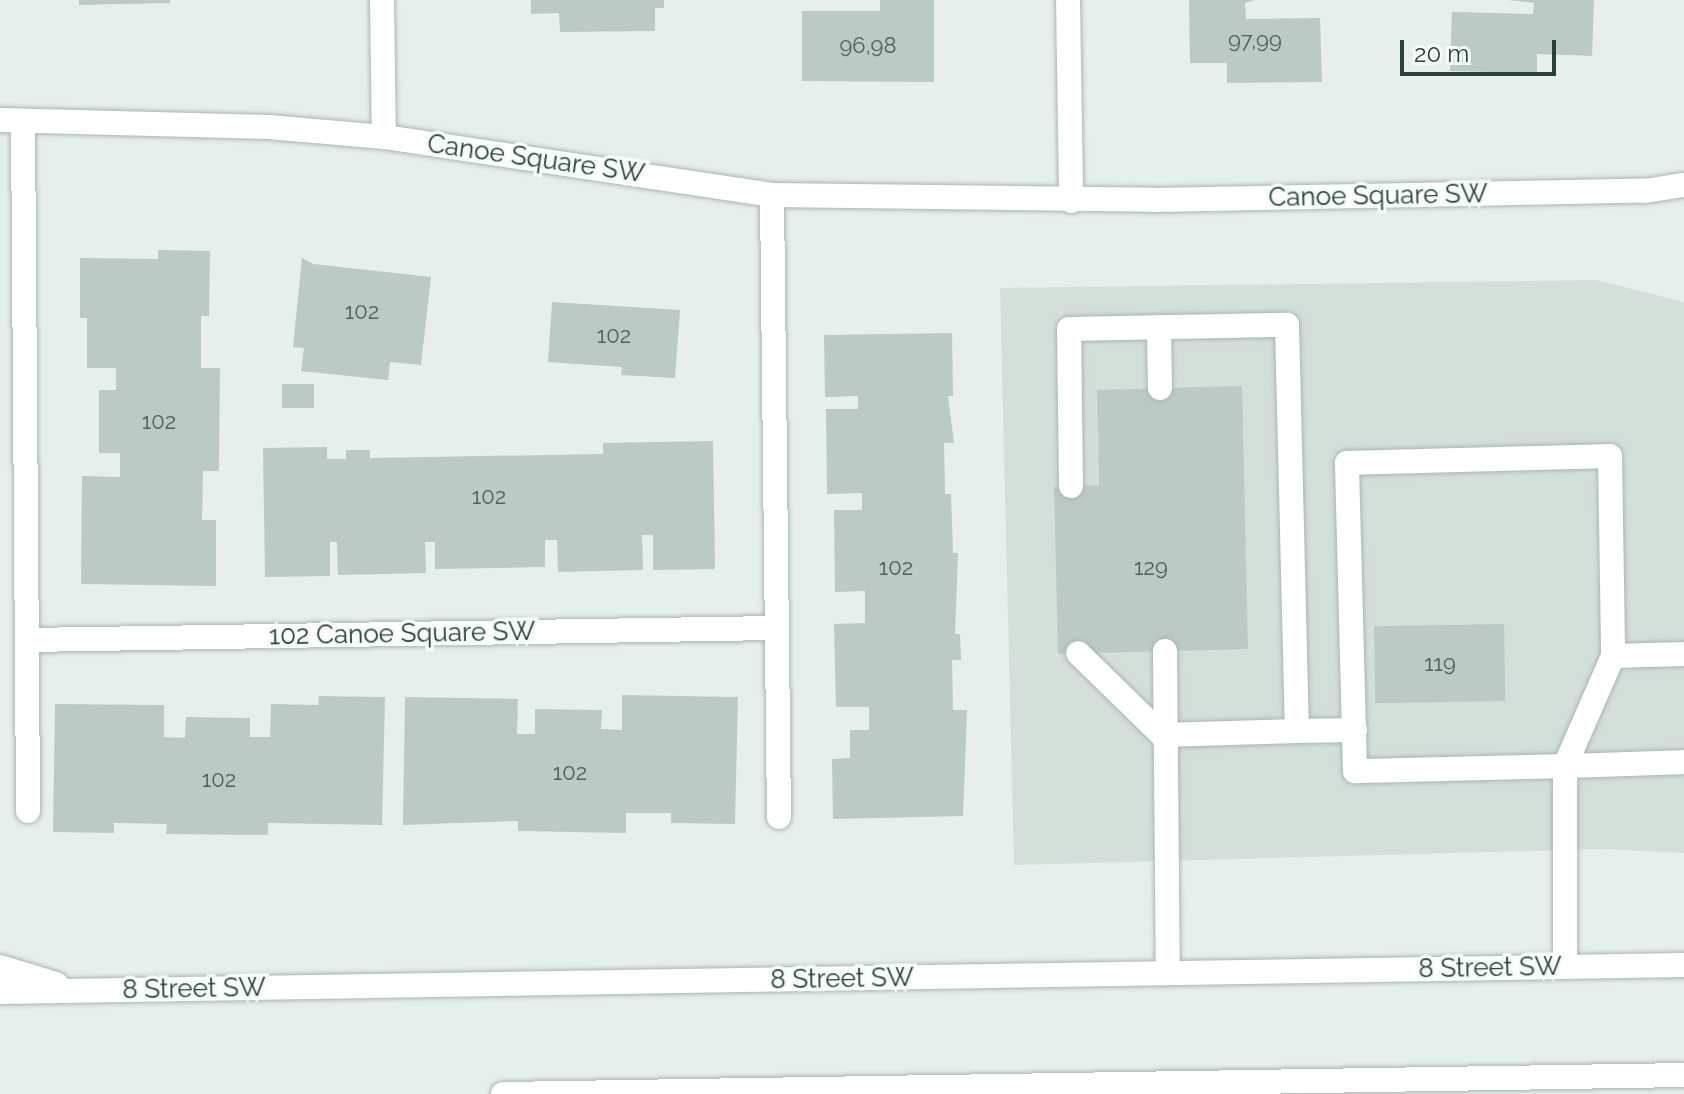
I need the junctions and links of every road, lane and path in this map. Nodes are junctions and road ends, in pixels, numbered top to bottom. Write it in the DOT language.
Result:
graph roads {
  1 [pos="382,0"];
  2 [pos="1068,0"];
  3 [pos="12,120"];
  4 [pos="384,137"];
  5 [pos="1684,185"];
  6 [pos="772,195"];
  7 [pos="1071,201"];
  8 [pos="1159,327"];
  9 [pos="1160,388"];
  10 [pos="1071,486"];
  11 [pos="777,628"];
  12 [pos="27,640"];
  13 [pos="1165,651"];
  14 [pos="1078,653"];
  15 [pos="1684,654"];
  16 [pos="1613,656"];
  17 [pos="1355,730"];
  18 [pos="1297,731"];
  19 [pos="1162,735"];
  20 [pos="1684,762"];
  21 [pos="1565,766"];
  22 [pos="28,811"];
  23 [pos="779,817"];
  24 [pos="1684,965"];
  25 [pos="0,967"];
  26 [pos="1565,967"];
  27 [pos="1168,973"];
  28 [pos="78,990"];
  29 [pos="0,992"];
  30 [pos="1684,1075"];
  31 [pos="798,1092"];
  32 [pos="503,1094"];
  1 -- 4 [label="street"];
  2 -- 7 [label="street"];
  3 -- 4 [label="street, Canoe Square SW"];
  3 -- 12 [label="street"];
  4 -- 6 [label="street, Canoe Square SW"];
  5 -- 7 [label="street, Canoe Square SW"];
  6 -- 7 [label="street, Canoe Square SW"];
  6 -- 11 [label="street"];
  8 -- 9 [label="street"];
  8 -- 10 [label="street"];
  8 -- 18 [label="street"];
  11 -- 12 [label="street, 102 Canoe Square SW"];
  11 -- 23 [label="street"];
  12 -- 22 [label="street"];
  13 -- 19 [label="street"];
  14 -- 19 [label="street"];
  15 -- 16 [label="street"];
  16 -- 17 [label="street"];
  16 -- 21 [label="street"];
  17 -- 18 [label="street"];
  17 -- 21 [label="street"];
  18 -- 19 [label="street"];
  19 -- 27 [label="street"];
  20 -- 21 [label="street"];
  21 -- 26 [label="street"];
  24 -- 26 [label="street, 8 Street SW"];
  25 -- 28 [label="street"];
  26 -- 27 [label="street, 8 Street SW"];
  27 -- 28 [label="street, 8 Street SW"];
  28 -- 29 [label="street, 8 Street SW"];
  30 -- 31 [label="street"];
  31 -- 32 [label="street"];
}
